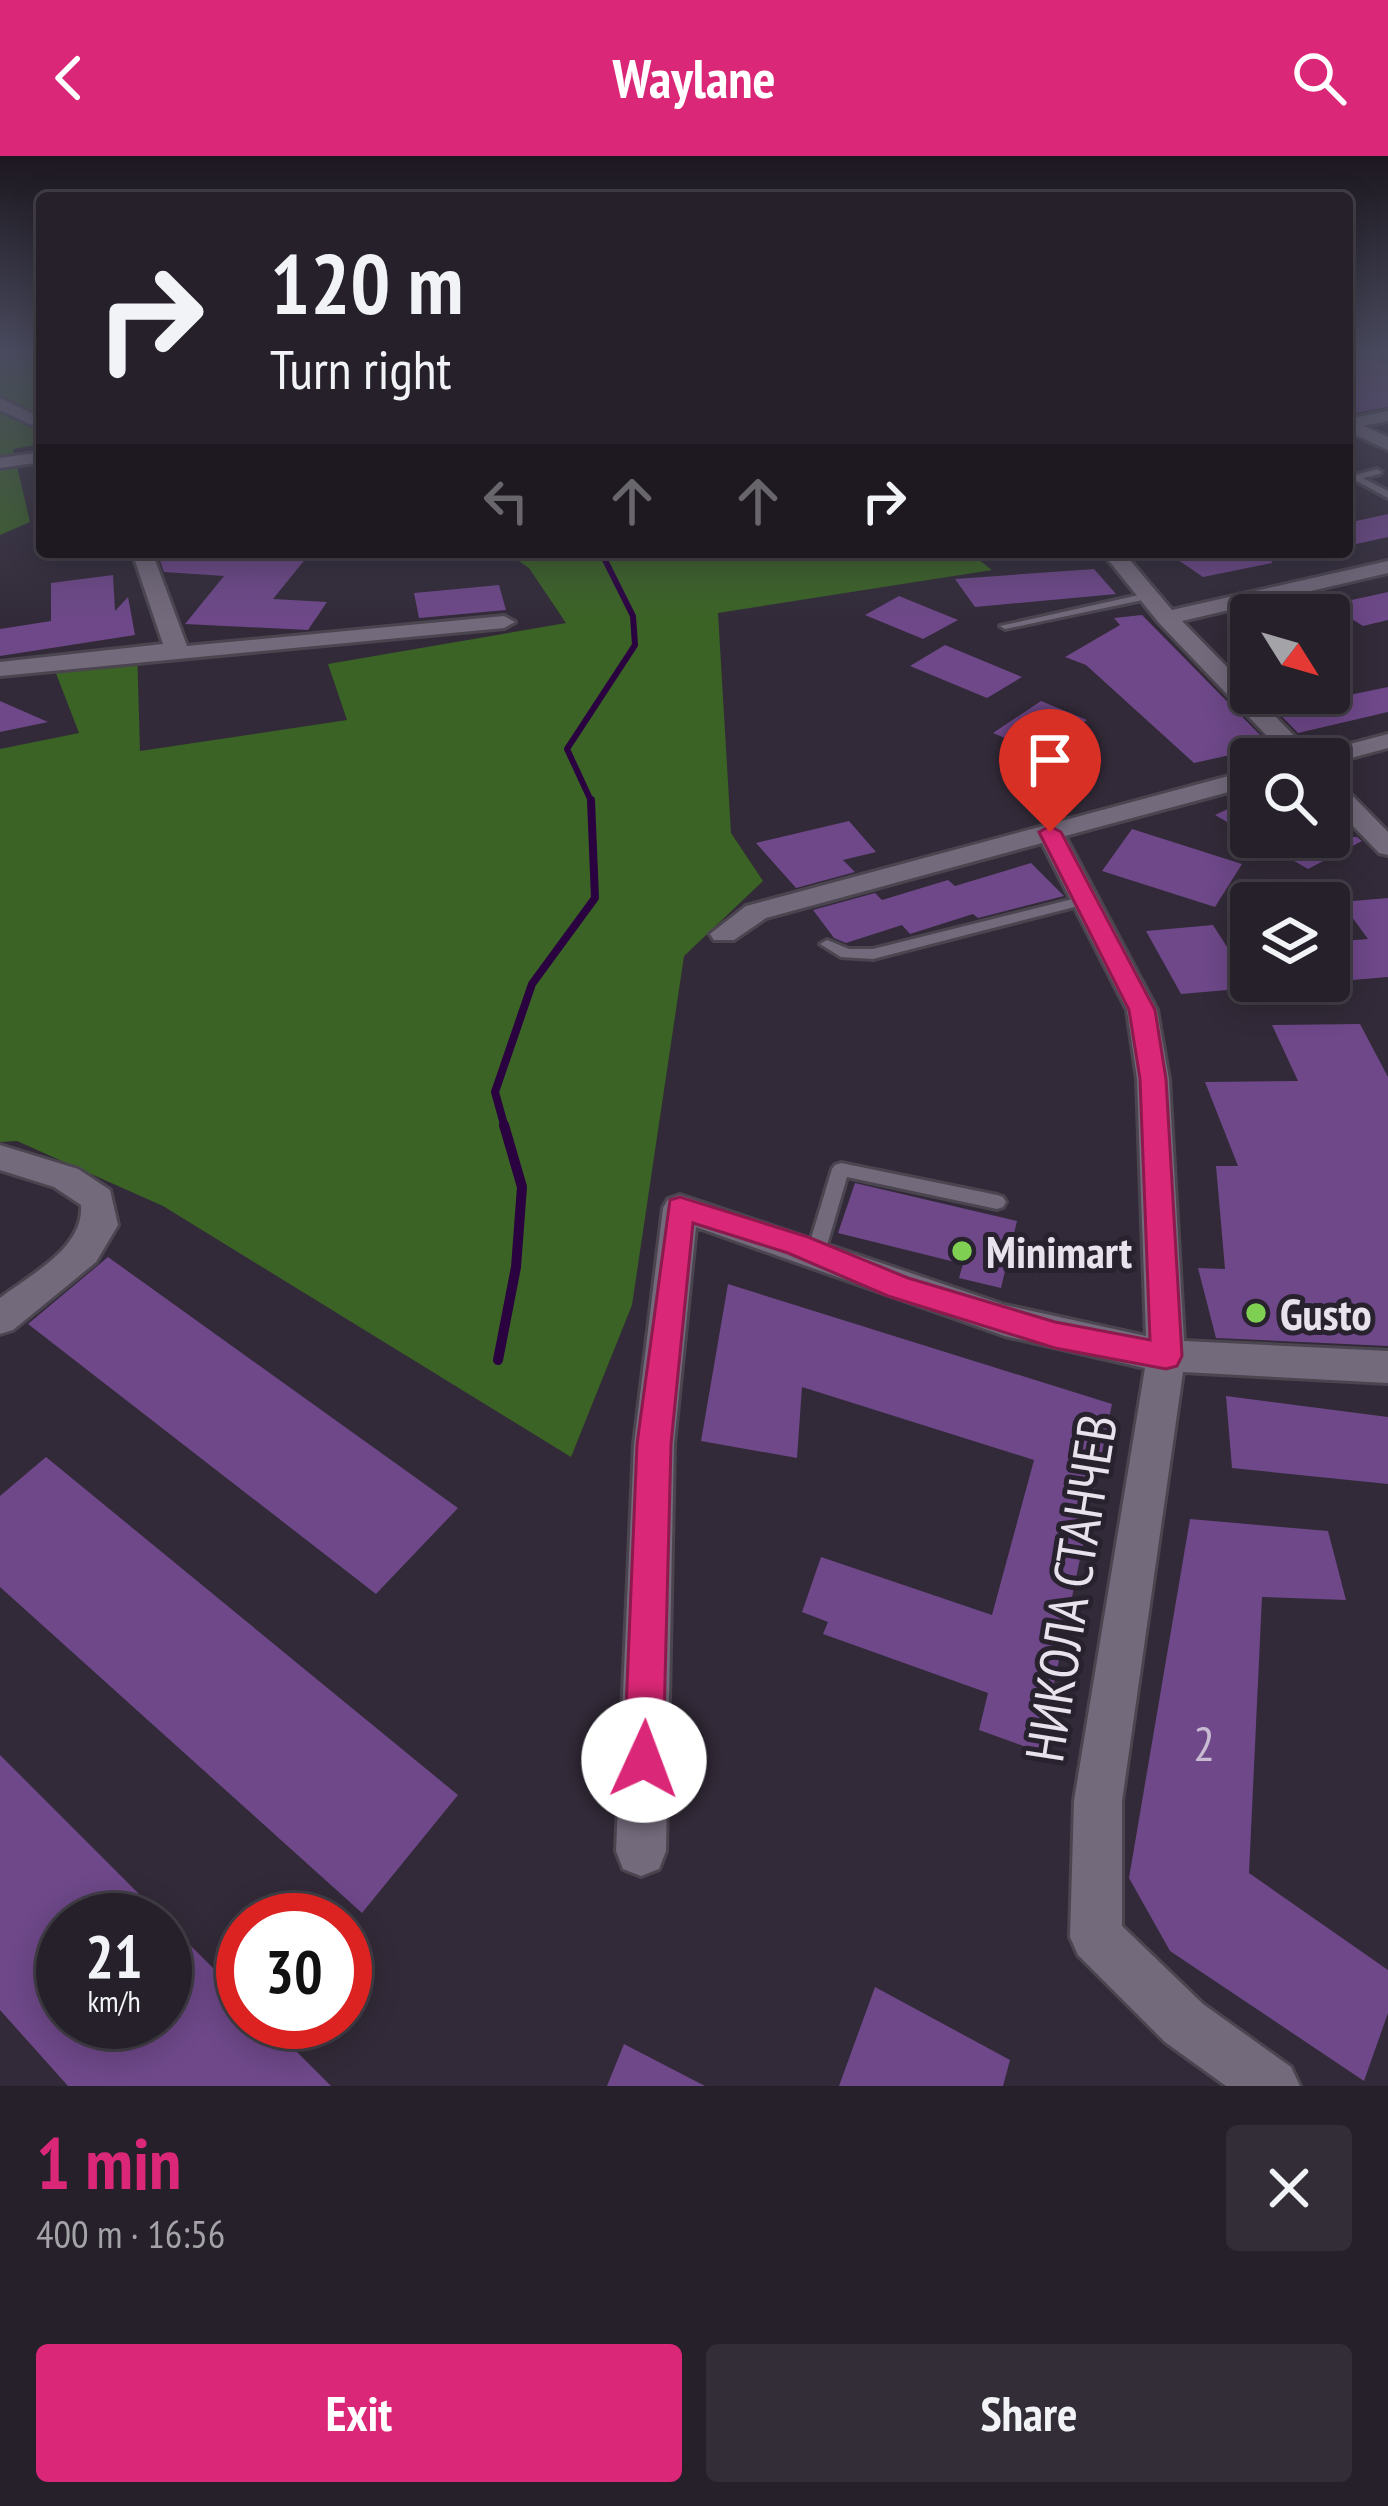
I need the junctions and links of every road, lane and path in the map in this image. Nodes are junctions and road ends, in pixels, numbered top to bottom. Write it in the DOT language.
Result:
graph roads {
  1 [pos="36,458"];
  2 [pos="0,463"];
  3 [pos="1377,472"];
  4 [pos="1388,495"];
  5 [pos="144,558"];
  6 [pos="1117,558"];
  7 [pos="1388,567"];
  8 [pos="1148,596"];
  9 [pos="1167,618"];
  10 [pos="504,622"];
  11 [pos="1005,626"];
  12 [pos="176,649"];
  13 [pos="2,669"];
  14 [pos="1283,738"];
  15 [pos="1388,741"];
  16 [pos="1350,751"];
  17 [pos="1230,784"];
  18 [pos="1350,808"];
  19 [pos="1050,832"];
  20 [pos="1388,847"];
  21 [pos="1085,900"];
  22 [pos="724,934"];
  23 [pos="827,944"];
  24 [pos="0,1157"];
  25 [pos="997,1202"];
  26 [pos="817,1252"];
  27 [pos="0,1318"];
  28 [pos="1166,1356"];
  29 [pos="1388,1367"];
  30 [pos="641,1850"];
  31 [pos="1272,2086"];
  1 -- 2 [label="street"];
  3 -- 4 [label="lane"];
  5 -- 12 [label="street"];
  6 -- 8 [label="street"];
  7 -- 9 [label="street"];
  8 -- 9 [label="street"];
  8 -- 11 [label="lane"];
  9 -- 14 [label="street"];
  10 -- 12 [label="street"];
  12 -- 13 [label="street"];
  15 -- 16 [label="street"];
  17 -- 19 [label="street"];
  18 -- 20 [label="street"];
  19 -- 21 [label="street, НИКОЛА СТАНЧЕВ"];
  19 -- 22 [label="street"];
  21 -- 23 [label="lane"];
  21 -- 28 [label="street, НИКОЛА СТАНЧЕВ"];
  24 -- 27 [label="street"];
  25 -- 26 [label="lane"];
  26 -- 28 [label="street"];
  26 -- 30 [label="street"];
  28 -- 29 [label="street"];
  28 -- 31 [label="street, НИКОЛА СТАНЧЕВ"];
}
